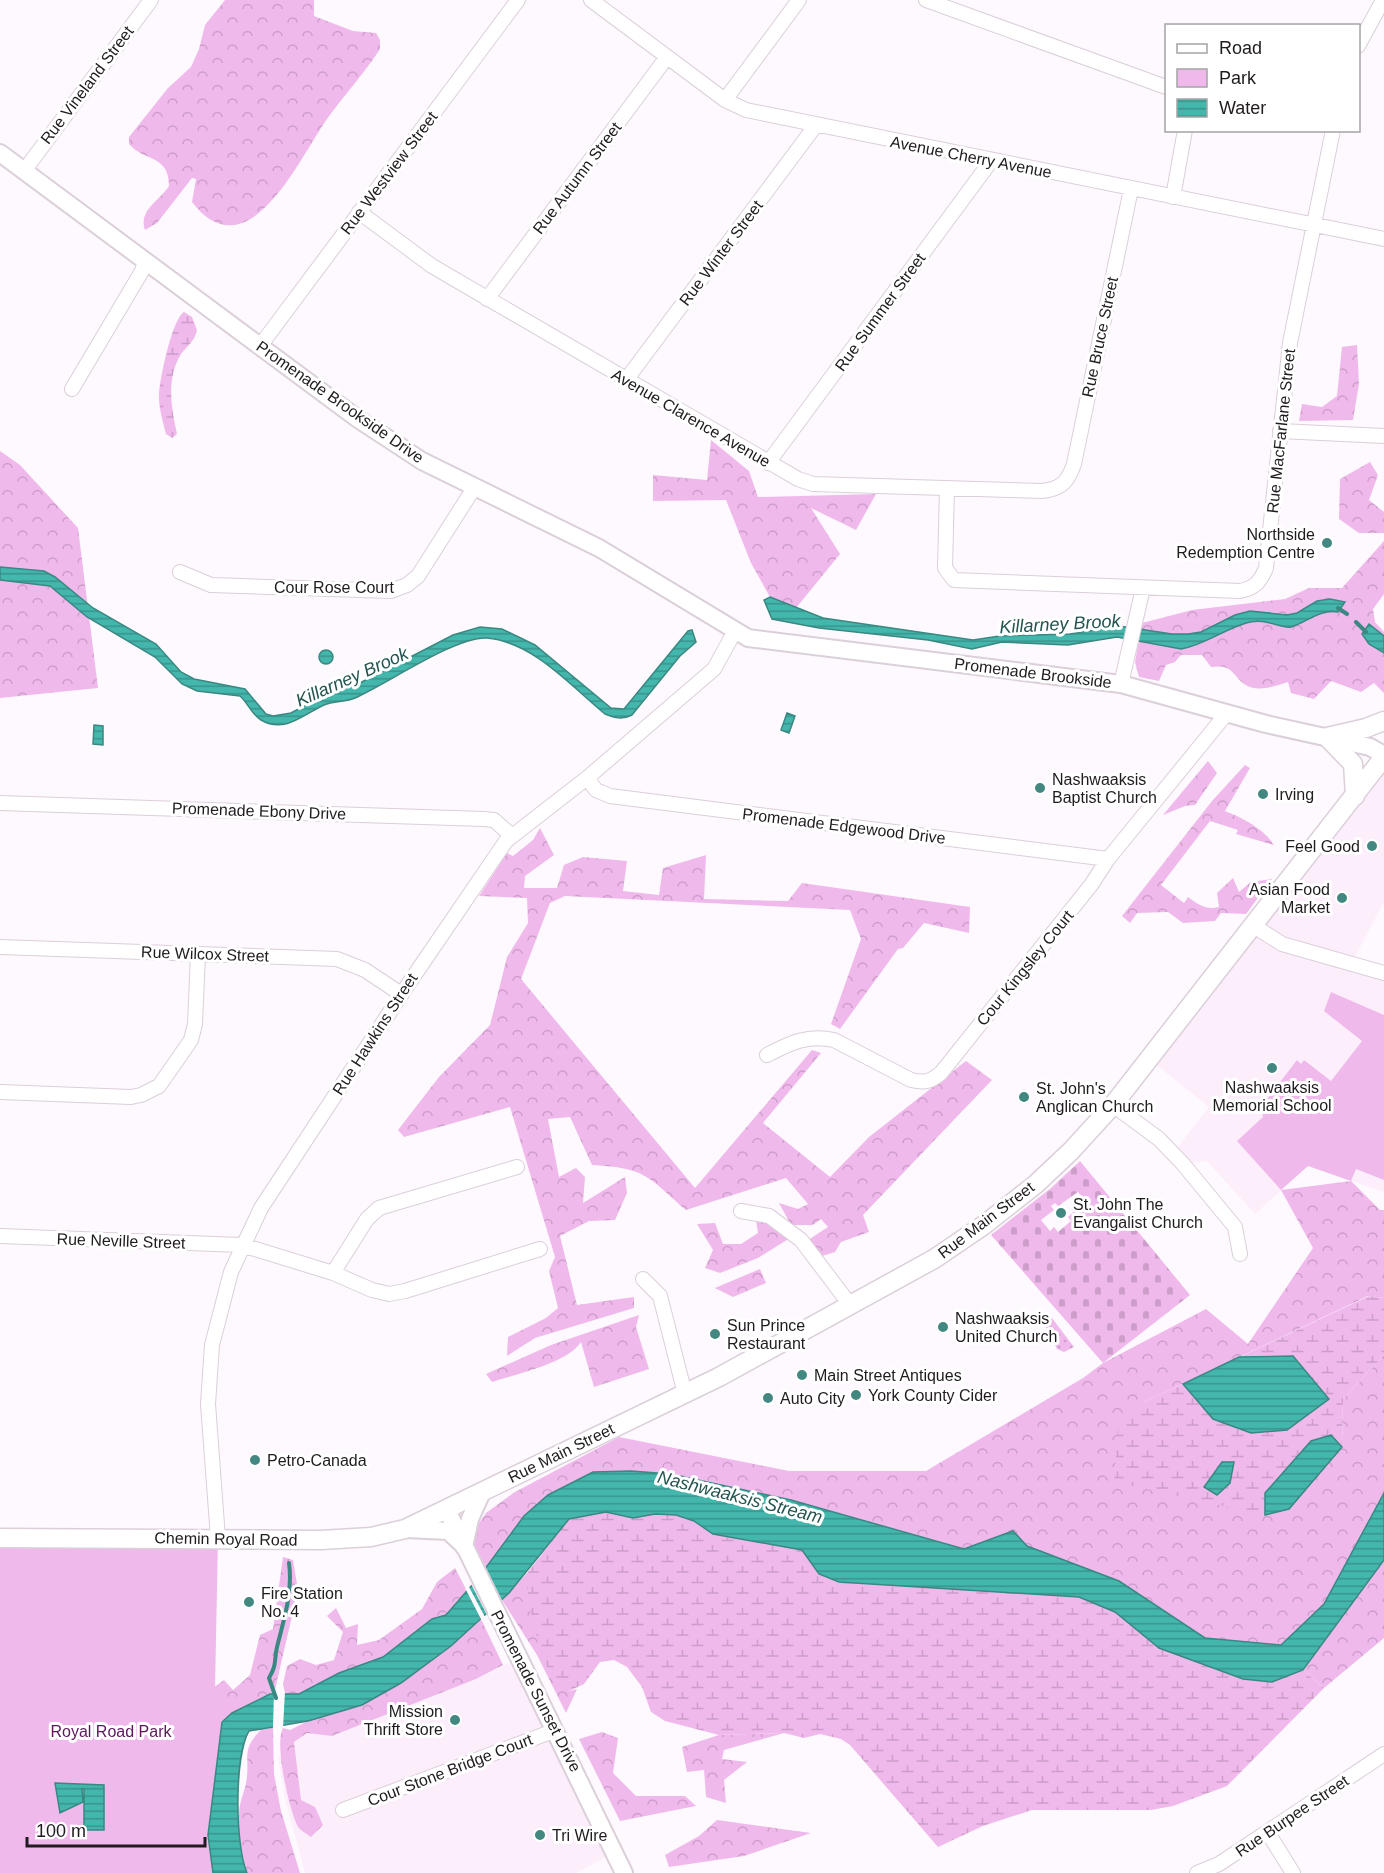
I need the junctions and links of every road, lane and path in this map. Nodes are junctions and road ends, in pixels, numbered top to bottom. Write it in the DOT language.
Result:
graph roads {
  1 [pos="150,0"];
  2 [pos="518,0"];
  3 [pos="591,0"];
  4 [pos="799,0"];
  5 [pos="926,0"];
  6 [pos="1383,0"];
  7 [pos="607,5"];
  8 [pos="1360,44"];
  9 [pos="667,57"];
  10 [pos="1165,86"];
  11 [pos="725,100"];
  12 [pos="816,125"];
  13 [pos="1185,132"];
  14 [pos="1333,132"];
  15 [pos="0,153"];
  16 [pos="991,161"];
  17 [pos="24,171"];
  18 [pos="1131,189"];
  19 [pos="1173,197"];
  20 [pos="359,212"];
  21 [pos="1314,225"];
  22 [pos="1384,239"];
  23 [pos="145,261"];
  24 [pos="487,299"];
  25 [pos="260,346"];
  26 [pos="626,380"];
  27 [pos="72,389"];
  28 [pos="1280,431"];
  29 [pos="1384,436"];
  30 [pos="768,463"];
  31 [pos="1064,484"];
  32 [pos="474,488"];
  33 [pos="947,488"];
  34 [pos="180,572"];
  35 [pos="1143,588"];
  36 [pos="735,631"];
  37 [pos="1121,684"];
  38 [pos="1227,713"];
  39 [pos="1384,721"];
  40 [pos="1327,737"];
  41 [pos="1384,756"];
  42 [pos="587,778"];
  43 [pos="1355,796"];
  44 [pos="0,803"];
  45 [pos="512,836"];
  46 [pos="1108,859"];
  47 [pos="1254,926"];
  48 [pos="0,947"];
  49 [pos="198,954"];
  50 [pos="1384,973"];
  51 [pos="401,994"];
  52 [pos="767,1055"];
  53 [pos="0,1092"];
  54 [pos="1113,1106"];
  55 [pos="517,1167"];
  56 [pos="741,1211"];
  57 [pos="0,1236"];
  58 [pos="242,1245"];
  59 [pos="540,1249"];
  60 [pos="1240,1254"];
  61 [pos="333,1273"];
  62 [pos="643,1279"];
  63 [pos="851,1306"];
  64 [pos="685,1394"];
  65 [pos="482,1492"];
  66 [pos="447,1510"];
  67 [pos="405,1529"];
  68 [pos="0,1538"];
  69 [pos="218,1538"];
  70 [pos="468,1554"];
  71 [pos="556,1730"];
  72 [pos="1384,1754"];
  73 [pos="343,1810"];
  74 [pos="1268,1833"];
  75 [pos="624,1873"];
  76 [pos="1197,1873"];
  77 [pos="1293,1873"];
  1 -- 17 [label="street, Rue Vineland Street"];
  2 -- 20 [label="street, Rue Westview Street"];
  3 -- 7 [label="street, Avenue Cherry Avenue"];
  4 -- 11 [label="street"];
  5 -- 10 [label="street"];
  6 -- 8 [label="street"];
  7 -- 9 [label="street, Avenue Cherry Avenue"];
  9 -- 11 [label="street, Avenue Cherry Avenue"];
  9 -- 24 [label="street, Rue Autumn Street"];
  11 -- 12 [label="street, Avenue Cherry Avenue"];
  12 -- 16 [label="street, Avenue Cherry Avenue"];
  12 -- 26 [label="street, Rue Winter Street"];
  13 -- 19 [label="street"];
  14 -- 21 [label="street, Rue MacFarlane Street"];
  15 -- 17 [label="street, Promenade Brookside Drive"];
  16 -- 18 [label="street, Avenue Cherry Avenue"];
  16 -- 30 [label="street, Rue Summer Street"];
  17 -- 23 [label="street, Promenade Brookside Drive"];
  18 -- 19 [label="street, Avenue Cherry Avenue"];
  18 -- 31 [label="street, Rue Bruce Street"];
  19 -- 21 [label="street, Avenue Cherry Avenue"];
  20 -- 24 [label="street, Avenue Clarence Avenue"];
  20 -- 25 [label="street, Rue Westview Street"];
  21 -- 22 [label="street, Avenue Cherry Avenue"];
  21 -- 28 [label="street, Rue MacFarlane Street"];
  23 -- 25 [label="street, Promenade Brookside Drive"];
  23 -- 27 [label="street"];
  24 -- 26 [label="street, Avenue Clarence Avenue"];
  25 -- 32 [label="street, Promenade Brookside Drive"];
  26 -- 30 [label="street, Avenue Clarence Avenue"];
  28 -- 29 [label="street"];
  28 -- 35 [label="street, Rue MacFarlane Street"];
  30 -- 33 [label="street, Avenue Clarence Avenue"];
  31 -- 33 [label="street, Avenue Clarence Avenue"];
  32 -- 34 [label="street, Cour Rose Court"];
  32 -- 36 [label="street, Promenade Brookside Drive"];
  33 -- 35 [label="street, Rue MacFarlane Street"];
  35 -- 37 [label="street"];
  36 -- 37 [label="street, Promenade Brookside"];
  36 -- 42 [label="street, Rue Hawkins Street"];
  37 -- 38 [label="street, Promenade Brookside"];
  38 -- 40 [label="street, Promenade Brookside"];
  38 -- 46 [label="street, Cour Kingsley Court"];
  39 -- 40 [label="main road"];
  40 -- 41 [label="street, Promenade Brookside"];
  40 -- 43 [label="main road"];
  41 -- 43 [label="main road, Rue Main Street"];
  42 -- 45 [label="street, Rue Hawkins Street"];
  42 -- 46 [label="street, Promenade Edgewood Drive"];
  43 -- 47 [label="main road, Rue Main Street"];
  44 -- 45 [label="street, Promenade Ebony Drive"];
  45 -- 51 [label="street, Rue Hawkins Street"];
  46 -- 52 [label="street, Cour Kingsley Court"];
  47 -- 50 [label="street"];
  47 -- 54 [label="main road, Rue Main Street"];
  48 -- 49 [label="street, Rue Wilcox Street"];
  49 -- 51 [label="street, Rue Wilcox Street"];
  49 -- 53 [label="street"];
  51 -- 58 [label="street, Rue Hawkins Street"];
  54 -- 60 [label="street"];
  54 -- 63 [label="main road, Rue Main Street"];
  55 -- 61 [label="street"];
  56 -- 63 [label="street"];
  57 -- 58 [label="street, Rue Neville Street"];
  58 -- 61 [label="street, Rue Neville Street"];
  58 -- 69 [label="street, Rue Hawkins Street"];
  59 -- 61 [label="street, Rue Neville Street"];
  62 -- 64 [label="street"];
  63 -- 64 [label="main road, Rue Main Street"];
  64 -- 65 [label="main road, Rue Main Street"];
  65 -- 66 [label="main road, Rue Main Street"];
  65 -- 70 [label="street"];
  66 -- 67 [label="main road, Chemin Royal Road"];
  66 -- 70 [label="street, Promenade Sunset Drive"];
  67 -- 69 [label="main road, Chemin Royal Road"];
  67 -- 70 [label="street"];
  68 -- 69 [label="main road, Chemin Royal Road"];
  70 -- 71 [label="street, Promenade Sunset Drive"];
  71 -- 73 [label="street, Cour Stone Bridge Court"];
  71 -- 75 [label="street, Promenade Sunset Drive"];
  72 -- 74 [label="street, Rue Burpee Street"];
  74 -- 76 [label="street, Rue Burpee Street"];
  74 -- 77 [label="street"];
}
